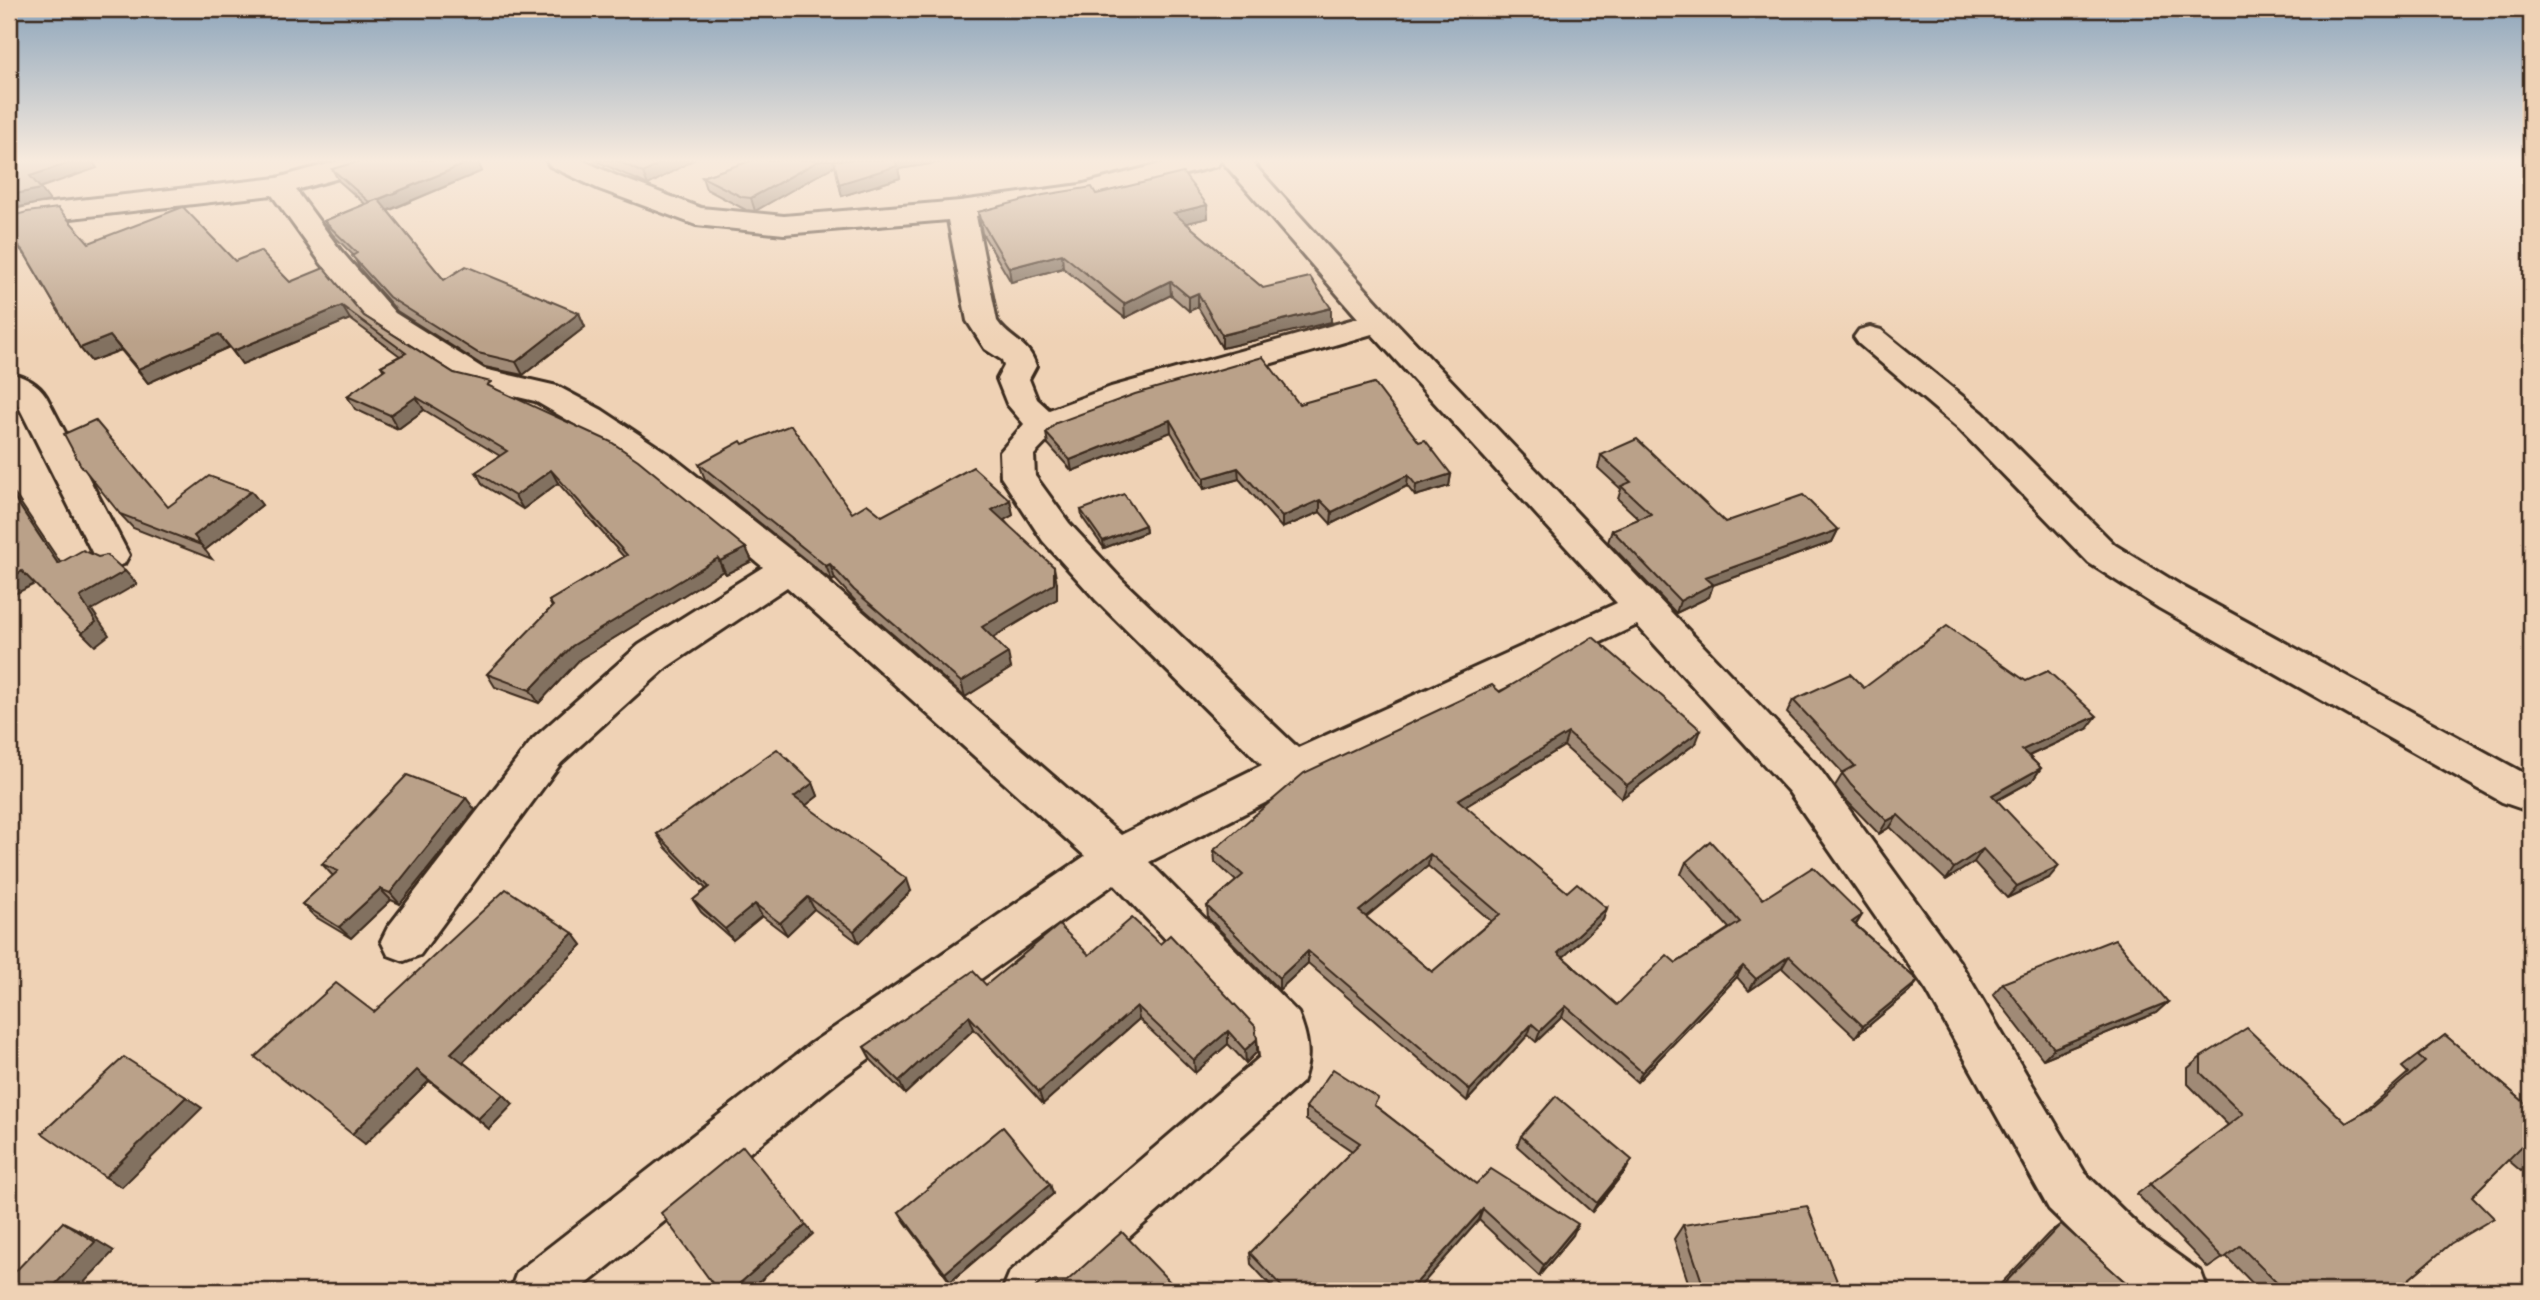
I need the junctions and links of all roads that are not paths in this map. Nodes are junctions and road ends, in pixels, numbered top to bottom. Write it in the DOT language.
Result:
graph roads {
  1 [pos="304,221"];
  2 [pos="742,221"];
  3 [pos="835,221"];
  4 [pos="962,221"];
  5 [pos="1289,221"];
  6 [pos="1378,322"];
  7 [pos="1870,337"];
  8 [pos="9,383"];
  9 [pos="1044,424"];
  10 [pos="111,555"];
  11 [pos="789,568"];
  12 [pos="1644,606"];
  13 [pos="1293,769"];
  14 [pos="2531,795"];
  15 [pos="1117,858"];
  16 [pos="404,941"];
  17 [pos="536,1291"];
  18 [pos="1029,1291"];
  19 [pos="2182,1291"];
  1 -- 11 [label="street"];
  2 -- 3 [label="street"];
  4 -- 9 [label="street"];
  5 -- 6 [label="street"];
  6 -- 9 [label="street"];
  6 -- 12 [label="street"];
  7 -- 14 [label="street"];
  8 -- 10 [label="street"];
  9 -- 13 [label="street"];
  11 -- 15 [label="street"];
  11 -- 16 [label="street"];
  12 -- 13 [label="street"];
  12 -- 19 [label="street"];
  13 -- 15 [label="street"];
  15 -- 17 [label="street"];
  15 -- 18 [label="street"];
}
